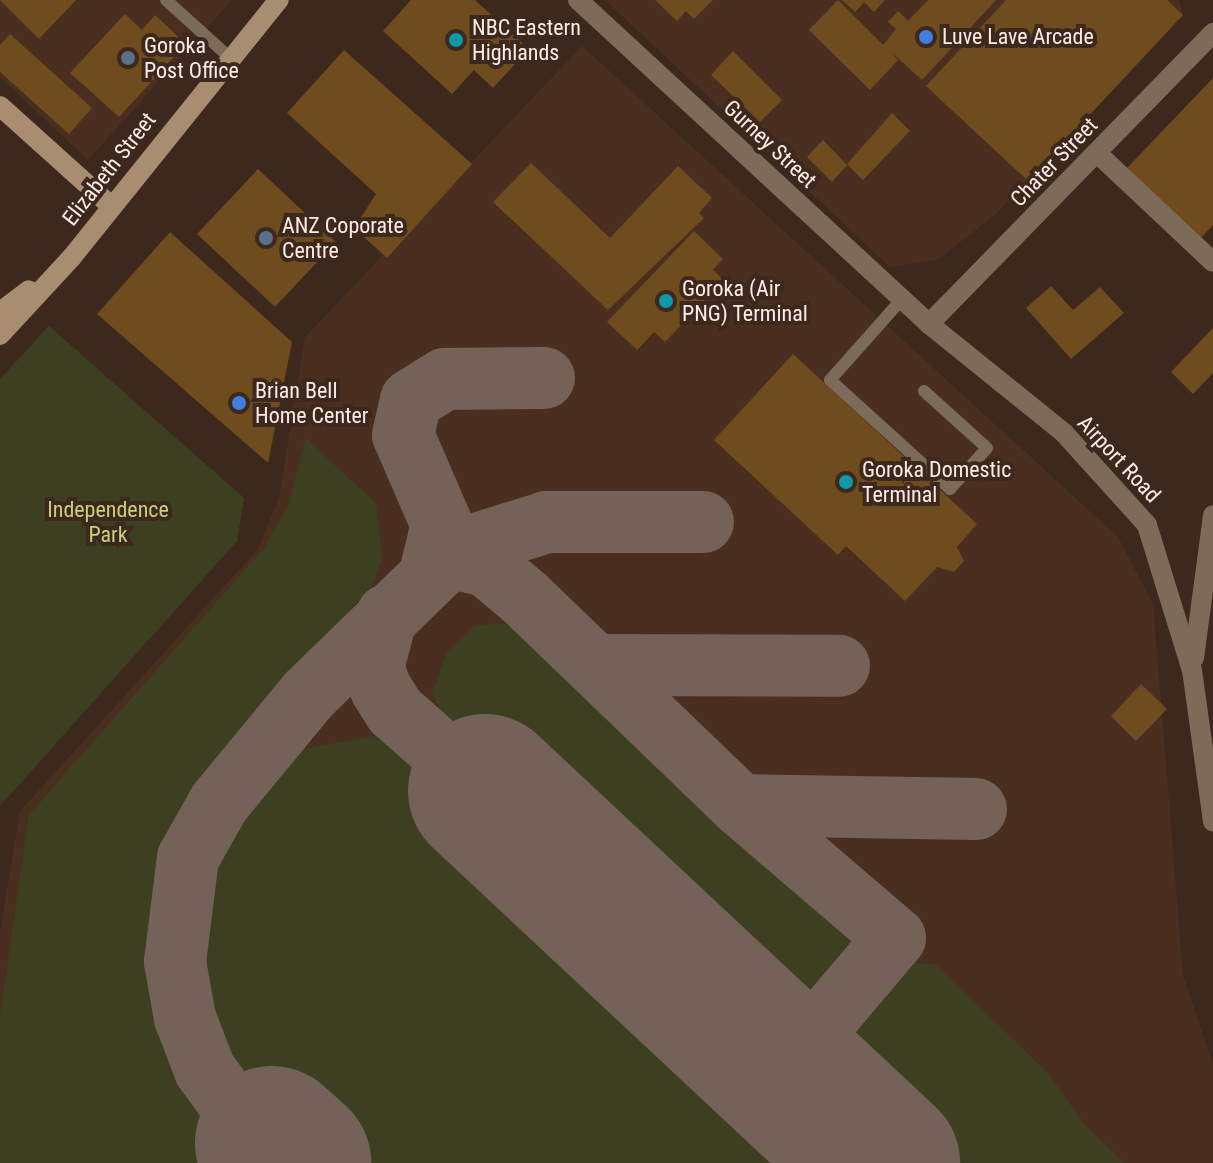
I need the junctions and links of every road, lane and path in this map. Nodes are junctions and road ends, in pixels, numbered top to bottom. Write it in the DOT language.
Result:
graph roads {
  1 [pos="166,0"];
  2 [pos="279,0"];
  3 [pos="578,0"];
  4 [pos="1213,33"];
  5 [pos="228,56"];
  6 [pos="0,106"];
  7 [pos="1097,153"];
  8 [pos="110,205"];
  9 [pos="72,257"];
  10 [pos="1213,262"];
  11 [pos="902,299"];
  12 [pos="0,312"];
  13 [pos="929,324"];
  14 [pos="0,335"];
  15 [pos="924,391"];
  16 [pos="1213,515"];
  17 [pos="1192,670"];
  18 [pos="1213,822"];
  1 -- 5 [label="lane"];
  2 -- 5 [label="main road, Elizabeth Street"];
  3 -- 11 [label="street, Gurney Street"];
  4 -- 7 [label="street, Chater Street"];
  5 -- 8 [label="main road, Elizabeth Street"];
  6 -- 8 [label="main road"];
  7 -- 10 [label="street"];
  7 -- 13 [label="street, Chater Street"];
  8 -- 9 [label="main road, Elizabeth Street"];
  9 -- 12 [label="main road, Elizabeth Street"];
  9 -- 14 [label="main road, Elizabeth Street"];
  11 -- 13 [label="street, Gurney Street"];
  11 -- 15 [label="lane"];
  13 -- 17 [label="street, Airport Road"];
  16 -- 17 [label="street"];
  17 -- 18 [label="street, Airport Road"];
}
